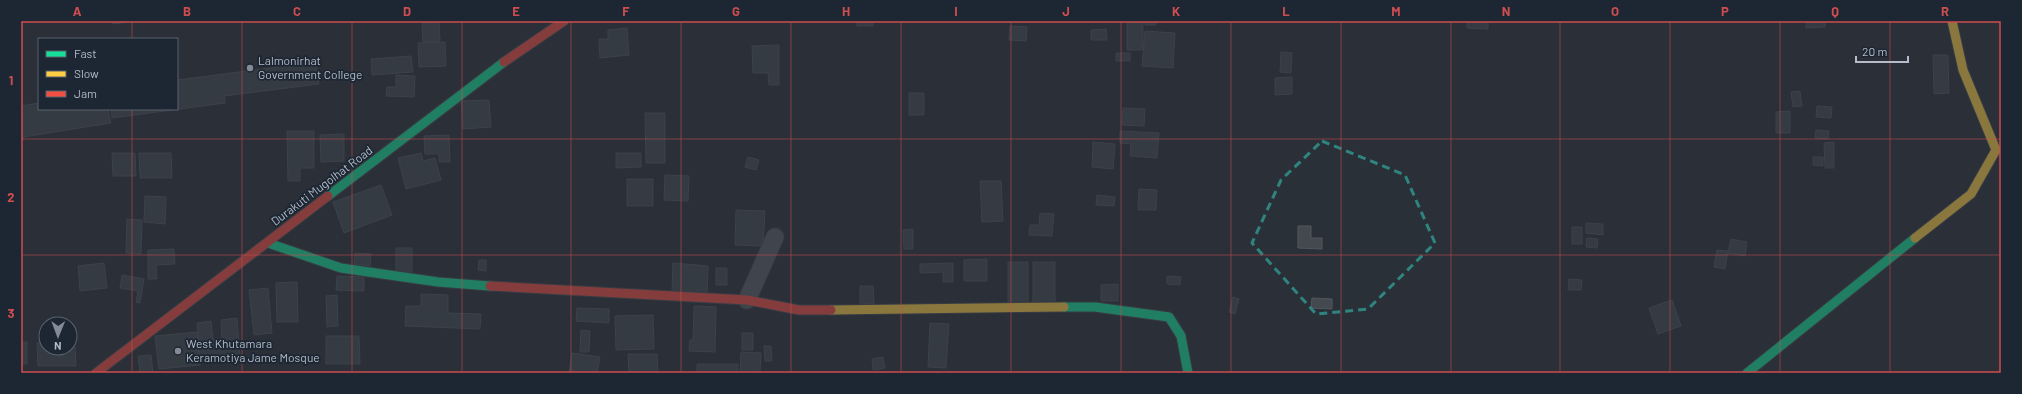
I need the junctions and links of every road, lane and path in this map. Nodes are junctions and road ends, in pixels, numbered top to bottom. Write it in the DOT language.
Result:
graph roads {
  1 [pos="564,21"];
  2 [pos="1952,21"];
  3 [pos="1998,151"];
  4 [pos="775,237"];
  5 [pos="268,243"];
  6 [pos="747,300"];
  7 [pos="96,373"];
  8 [pos="1188,373"];
  9 [pos="1747,373"];
  1 -- 5 [label="street, Durakuti Mugolhat Road"];
  2 -- 3 [label="street"];
  3 -- 9 [label="street"];
  4 -- 6 [label="street"];
  5 -- 6 [label="street"];
  5 -- 7 [label="street, Durakuti Mugolhat Road"];
  6 -- 8 [label="street"];
}
